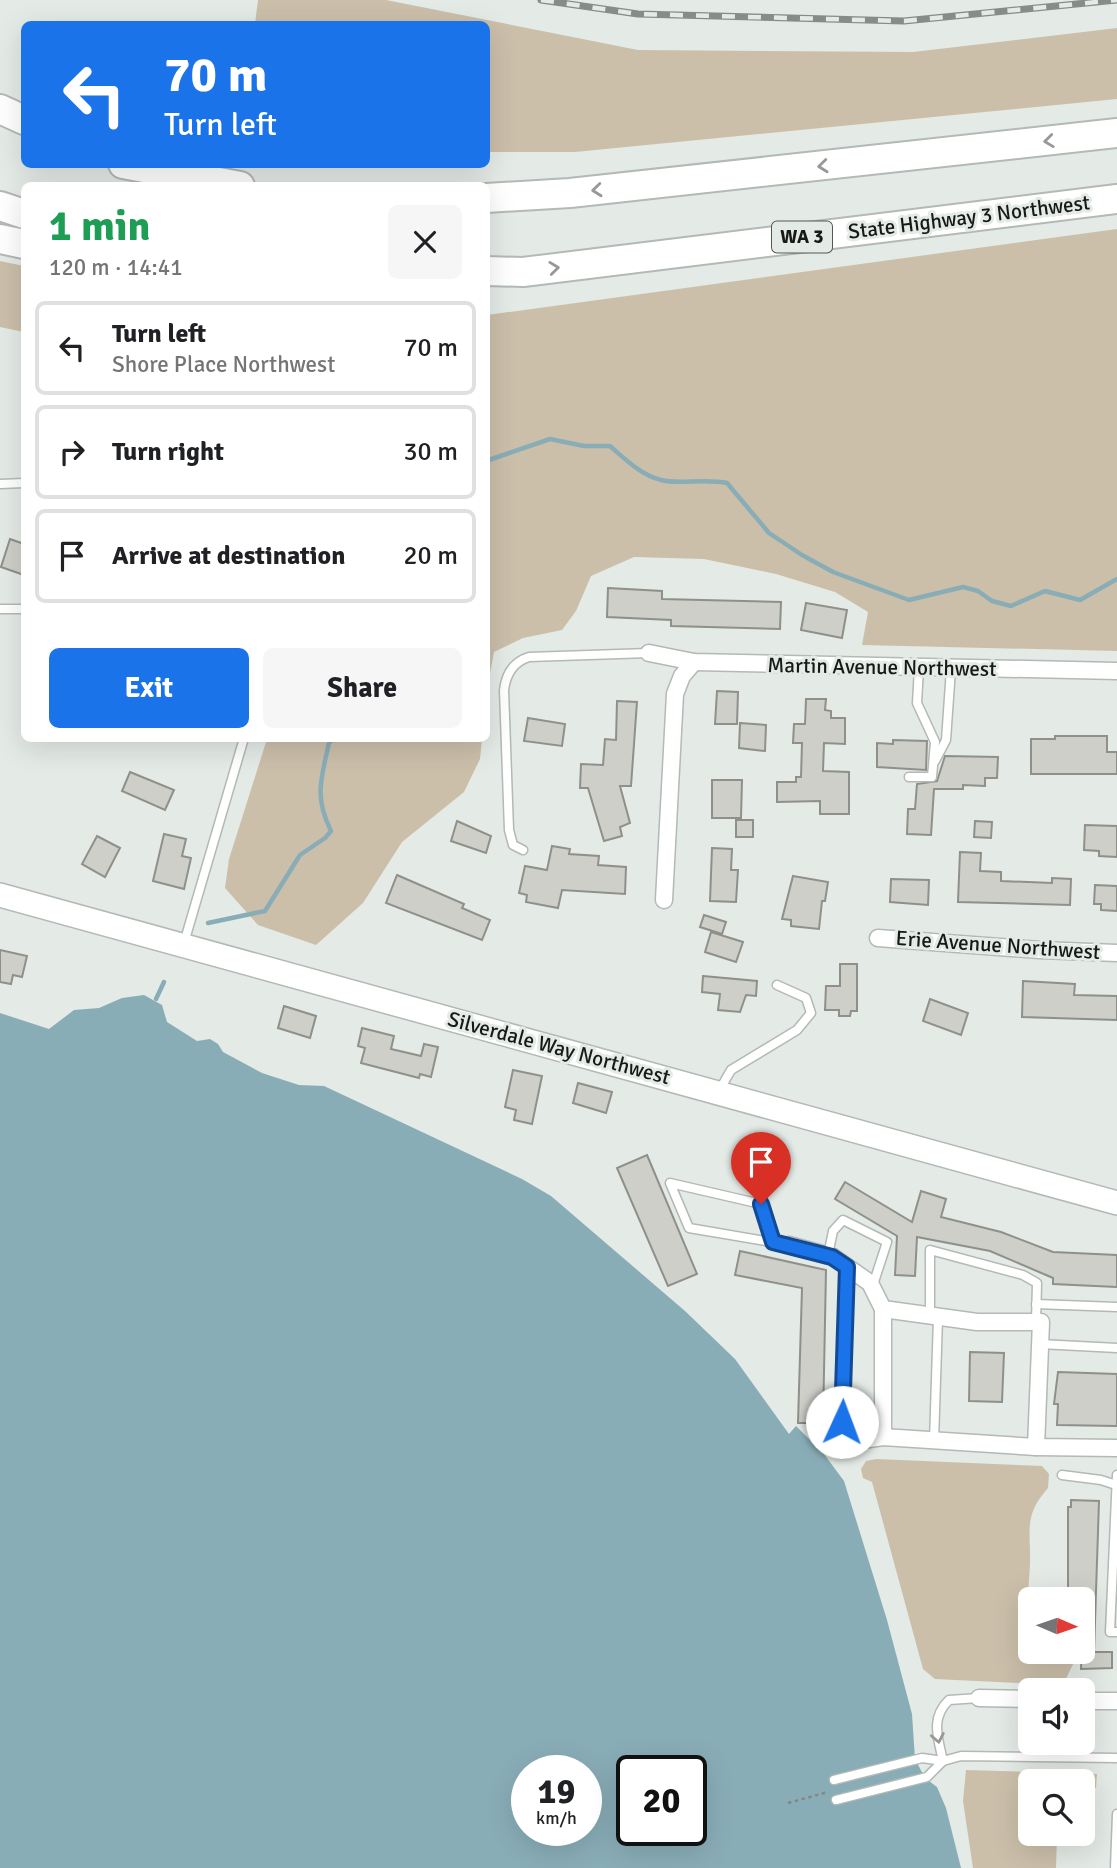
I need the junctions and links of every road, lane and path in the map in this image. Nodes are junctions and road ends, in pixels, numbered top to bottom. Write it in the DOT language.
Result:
graph roads {
  1 [pos="0,109"];
  2 [pos="21,119"];
  3 [pos="0,131"];
  4 [pos="1117,133"];
  5 [pos="21,137"];
  6 [pos="142,168"];
  7 [pos="218,182"];
  8 [pos="490,198"];
  9 [pos="1117,199"];
  10 [pos="0,206"];
  11 [pos="21,213"];
  12 [pos="0,239"];
  13 [pos="21,243"];
  14 [pos="490,274"];
  15 [pos="21,483"];
  16 [pos="0,484"];
  17 [pos="21,608"];
  18 [pos="0,609"];
  19 [pos="649,653"];
  20 [pos="694,662"];
  21 [pos="919,668"];
  22 [pos="951,669"];
  23 [pos="1117,671"];
  24 [pos="243,742"];
  25 [pos="933,764"];
  26 [pos="909,777"];
  27 [pos="523,850"];
  28 [pos="0,895"];
  29 [pos="664,900"];
  30 [pos="878,937"];
  31 [pos="183,946"];
  32 [pos="1117,953"];
  33 [pos="777,985"];
  34 [pos="719,1091"];
  35 [pos="1117,1203"];
  36 [pos="781,1244"];
  37 [pos="828,1256"];
  38 [pos="847,1267"];
  39 [pos="872,1288"];
  40 [pos="1037,1304"];
  41 [pos="1117,1307"];
  42 [pos="883,1309"];
  43 [pos="934,1317"];
  44 [pos="1035,1322"];
  45 [pos="1040,1344"];
  46 [pos="1117,1348"];
  47 [pos="883,1430"];
  48 [pos="934,1441"];
  49 [pos="842,1443"];
  50 [pos="1036,1447"];
  51 [pos="1117,1448"];
  52 [pos="1062,1475"];
  53 [pos="1117,1475"];
  54 [pos="1116,1485"];
  55 [pos="1117,1632"];
  56 [pos="979,1698"];
  57 [pos="1018,1699"];
  58 [pos="1095,1700"];
  59 [pos="1117,1701"];
  60 [pos="1117,1758"];
  61 [pos="943,1761"];
  62 [pos="834,1780"];
  63 [pos="836,1800"];
  64 [pos="1117,1814"];
  65 [pos="1116,1839"];
  66 [pos="1115,1868"];
  1 -- 2 [label="highway"];
  3 -- 5 [label="highway"];
  4 -- 8 [label="highway, one-way"];
  6 -- 7 [label="highway"];
  14 -- 9 [label="highway, State Highway 3 Northwest / WA 3, one-way"];
  10 -- 11 [label="highway"];
  12 -- 13 [label="highway"];
  15 -- 16 [label="lane"];
  17 -- 18 [label="lane"];
  19 -- 20 [label="street, Martin Avenue Northwest"];
  19 -- 27 [label="lane"];
  20 -- 21 [label="street, Martin Avenue Northwest"];
  20 -- 29 [label="street"];
  21 -- 22 [label="street, Martin Avenue Northwest"];
  21 -- 25 [label="lane"];
  22 -- 23 [label="street, Martin Avenue Northwest"];
  22 -- 25 [label="lane"];
  24 -- 31 [label="lane"];
  25 -- 26 [label="lane"];
  28 -- 31 [label="main road, Silverdale Way Northwest"];
  30 -- 32 [label="street, Erie Avenue Northwest"];
  31 -- 34 [label="main road, Silverdale Way Northwest"];
  33 -- 34 [label="lane"];
  34 -- 35 [label="main road, Silverdale Way Northwest"];
  36 -- 36 [label="lane"];
  36 -- 37 [label="street"];
  37 -- 38 [label="street"];
  37 -- 39 [label="lane"];
  38 -- 39 [label="street"];
  38 -- 47 [label="lane"];
  39 -- 42 [label="street"];
  40 -- 41 [label="lane"];
  40 -- 43 [label="lane"];
  40 -- 44 [label="lane"];
  42 -- 43 [label="street"];
  42 -- 47 [label="street"];
  43 -- 44 [label="street"];
  43 -- 48 [label="lane"];
  44 -- 45 [label="street"];
  45 -- 46 [label="lane"];
  45 -- 50 [label="street"];
  47 -- 48 [label="street"];
  47 -- 49 [label="street"];
  48 -- 50 [label="street"];
  50 -- 51 [label="street"];
  52 -- 54 [label="lane"];
  53 -- 54 [label="lane"];
  54 -- 55 [label="lane"];
  56 -- 57 [label="street"];
  56 -- 61 [label="lane, one-way"];
  58 -- 59 [label="street"];
  60 -- 61 [label="lane"];
  61 -- 62 [label="lane"];
  61 -- 63 [label="lane"];
  64 -- 65 [label="lane"];
  65 -- 66 [label="lane"];
}
